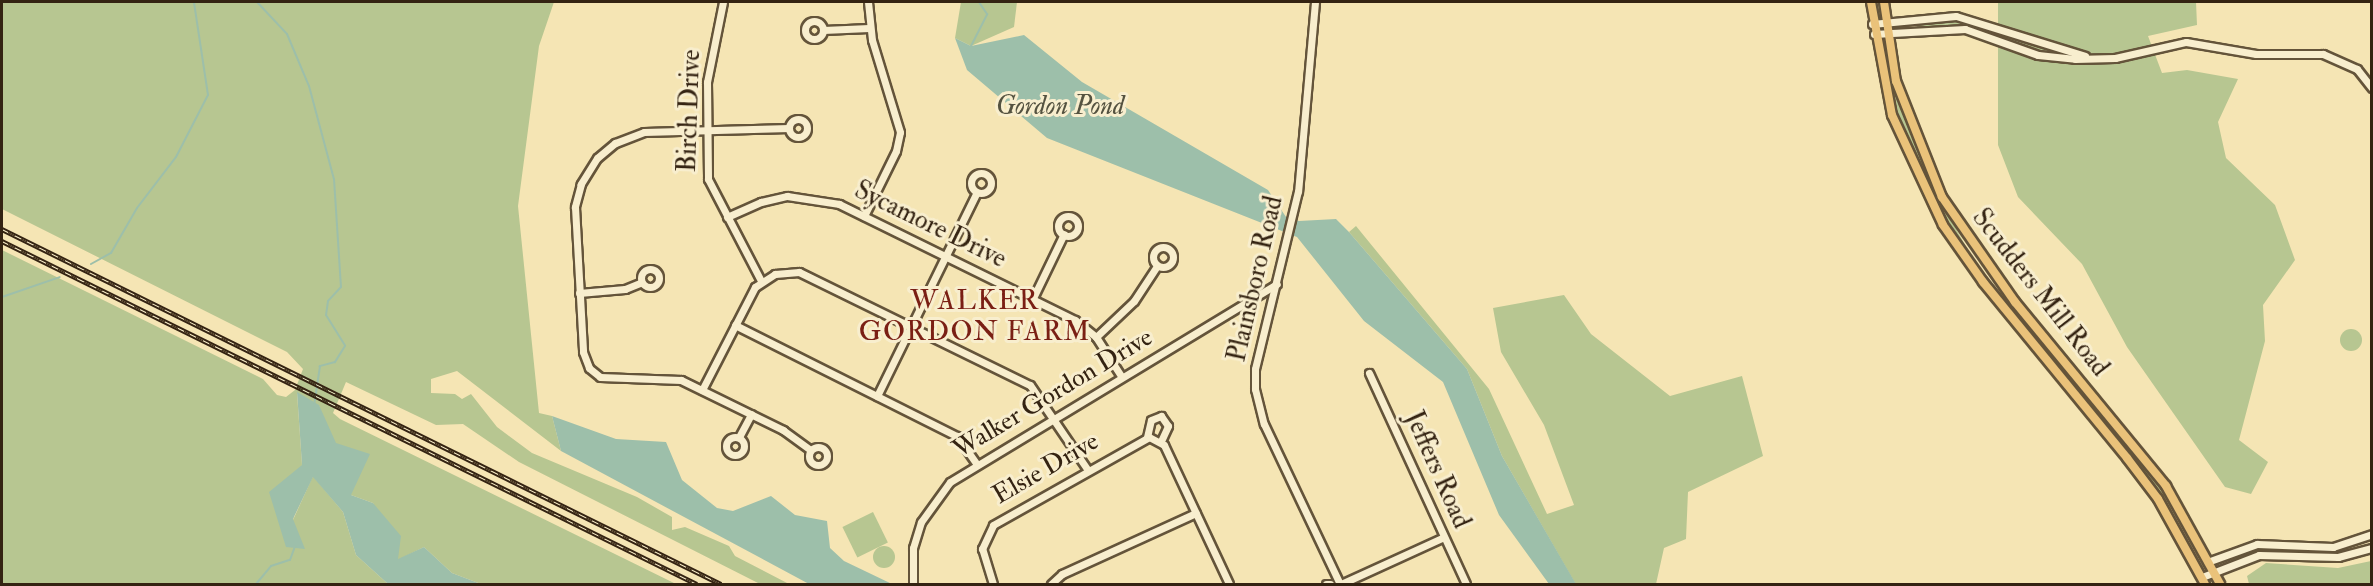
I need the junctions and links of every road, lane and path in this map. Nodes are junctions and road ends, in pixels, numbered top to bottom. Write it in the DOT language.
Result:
graph roads {
  1 [pos="723,2"];
  2 [pos="868,2"];
  3 [pos="1315,2"];
  4 [pos="1871,2"];
  5 [pos="1884,2"];
  6 [pos="1885,27"];
  7 [pos="870,28"];
  8 [pos="1873,29"];
  9 [pos="823,30"];
  10 [pos="2034,42"];
  11 [pos="2030,53"];
  12 [pos="2096,59"];
  13 [pos="2372,88"];
  14 [pos="789,128"];
  15 [pos="706,130"];
  16 [pos="977,192"];
  17 [pos="864,216"];
  18 [pos="727,218"];
  19 [pos="1064,234"];
  20 [pos="945,256"];
  21 [pos="1158,266"];
  22 [pos="761,281"];
  23 [pos="642,282"];
  24 [pos="1277,284"];
  25 [pos="579,293"];
  26 [pos="1033,298"];
  27 [pos="735,325"];
  28 [pos="910,326"];
  29 [pos="1096,337"];
  30 [pos="1370,373"];
  31 [pos="1121,376"];
  32 [pos="702,390"];
  33 [pos="877,396"];
  34 [pos="751,414"];
  35 [pos="1056,419"];
  36 [pos="739,437"];
  37 [pos="1147,437"];
  38 [pos="1161,441"];
  39 [pos="810,450"];
  40 [pos="976,463"];
  41 [pos="1087,469"];
  42 [pos="1196,513"];
  43 [pos="2372,534"];
  44 [pos="1444,537"];
  45 [pos="2372,548"];
  46 [pos="2210,561"];
  47 [pos="2215,572"];
  48 [pos="2204,581"];
  49 [pos="913,585"];
  50 [pos="993,585"];
  51 [pos="1051,585"];
  52 [pos="1229,585"];
  53 [pos="1340,585"];
  54 [pos="1466,585"];
  55 [pos="2220,585"];
  1 -- 15 [label="street, Birch Drive"];
  2 -- 7 [label="street"];
  3 -- 24 [label="street, Plainsboro Road"];
  4 -- 8 [label="main road, Scudders Mill Road"];
  5 -- 6 [label="main road, Scudders Mill Road"];
  6 -- 8 [label="street"];
  6 -- 10 [label="street"];
  6 -- 11 [label="street"];
  6 -- 46 [label="main road, Scudders Mill Road"];
  7 -- 9 [label="street"];
  7 -- 17 [label="street"];
  8 -- 48 [label="main road, Scudders Mill Road"];
  10 -- 11 [label="street"];
  10 -- 12 [label="street"];
  11 -- 12 [label="street"];
  12 -- 13 [label="street"];
  14 -- 15 [label="street"];
  15 -- 18 [label="street, Birch Drive"];
  15 -- 25 [label="street"];
  16 -- 20 [label="street"];
  17 -- 18 [label="street, Sycamore Drive"];
  17 -- 20 [label="street, Sycamore Drive"];
  18 -- 22 [label="street, Birch Drive"];
  19 -- 26 [label="street"];
  20 -- 26 [label="street, Sycamore Drive"];
  20 -- 28 [label="street"];
  21 -- 29 [label="street"];
  22 -- 27 [label="street"];
  22 -- 28 [label="street"];
  23 -- 25 [label="street"];
  24 -- 31 [label="street, Walker Gordon Drive"];
  24 -- 53 [label="street, Plainsboro Road"];
  25 -- 32 [label="street"];
  26 -- 29 [label="street, Sycamore Drive"];
  27 -- 32 [label="street"];
  27 -- 33 [label="street"];
  28 -- 33 [label="street"];
  28 -- 35 [label="street"];
  29 -- 31 [label="street, Sycamore Drive"];
  30 -- 44 [label="street, Jeffers Road"];
  31 -- 35 [label="street, Walker Gordon Drive"];
  32 -- 34 [label="street"];
  33 -- 40 [label="street"];
  34 -- 36 [label="street"];
  34 -- 39 [label="street"];
  35 -- 40 [label="street, Walker Gordon Drive"];
  35 -- 41 [label="street"];
  37 -- 38 [label="street"];
  37 -- 38 [label="street, Elsie Drive"];
  37 -- 41 [label="street, Elsie Drive"];
  38 -- 42 [label="street, Elsie Drive"];
  40 -- 49 [label="street, Walker Gordon Drive"];
  41 -- 50 [label="street, Elsie Drive"];
  42 -- 51 [label="street"];
  42 -- 52 [label="street, Elsie Drive"];
  43 -- 46 [label="street"];
  44 -- 53 [label="street"];
  44 -- 54 [label="street, Jeffers Road"];
  45 -- 47 [label="street"];
  46 -- 47 [label="main road, Scudders Mill Road"];
  47 -- 48 [label="street"];
  47 -- 55 [label="main road, Scudders Mill Road"];
}
